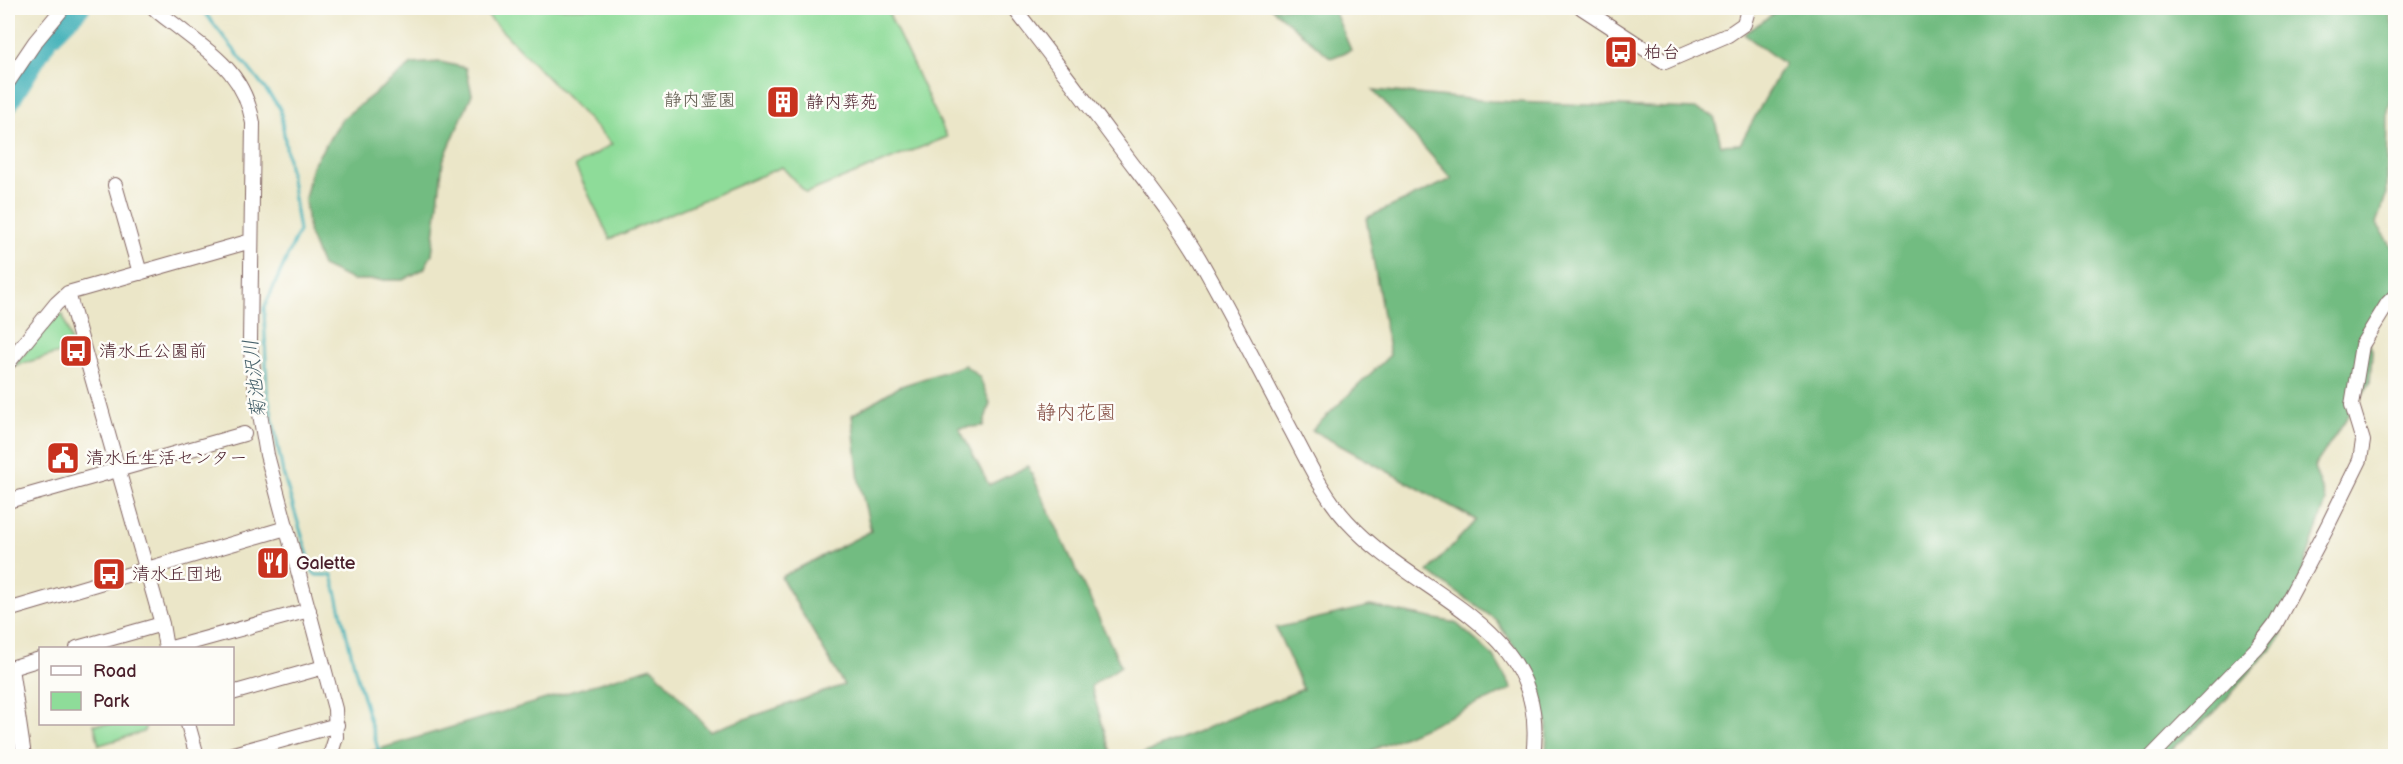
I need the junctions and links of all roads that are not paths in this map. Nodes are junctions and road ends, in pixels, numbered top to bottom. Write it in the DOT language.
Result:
graph roads {
  1 [pos="63,8"];
  2 [pos="154,8"];
  3 [pos="1014,8"];
  4 [pos="1582,8"];
  5 [pos="1746,8"];
  6 [pos="8,82"];
  7 [pos="115,185"];
  8 [pos="251,241"];
  9 [pos="140,273"];
  10 [pos="68,293"];
  11 [pos="2396,295"];
  12 [pos="8,363"];
  13 [pos="244,434"];
  14 [pos="118,470"];
  15 [pos="8,501"];
  16 [pos="286,528"];
  17 [pos="146,569"];
  18 [pos="8,610"];
  19 [pos="309,610"];
  20 [pos="162,624"];
  21 [pos="81,647"];
  22 [pos="166,647"];
  23 [pos="175,647"];
  24 [pos="39,659"];
  25 [pos="324,667"];
  26 [pos="234,692"];
  27 [pos="189,725"];
  28 [pos="337,725"];
  29 [pos="24,756"];
  30 [pos="197,756"];
  31 [pos="226,756"];
  32 [pos="330,756"];
  33 [pos="1533,756"];
  34 [pos="2152,756"];
  1 -- 6 [label="street"];
  2 -- 8 [label="street"];
  3 -- 33 [label="street"];
  4 -- 5 [label="street"];
  7 -- 9 [label="street"];
  8 -- 9 [label="street"];
  8 -- 16 [label="street"];
  9 -- 10 [label="street"];
  10 -- 12 [label="street"];
  10 -- 14 [label="street"];
  11 -- 34 [label="street"];
  13 -- 14 [label="street"];
  14 -- 15 [label="street"];
  14 -- 17 [label="street"];
  16 -- 17 [label="street"];
  16 -- 19 [label="street"];
  17 -- 18 [label="street"];
  17 -- 20 [label="street"];
  19 -- 23 [label="street"];
  19 -- 25 [label="street"];
  20 -- 21 [label="street"];
  20 -- 22 [label="street"];
  24 -- 29 [label="street"];
  25 -- 26 [label="street"];
  25 -- 28 [label="street"];
  27 -- 30 [label="street"];
  28 -- 31 [label="street"];
  28 -- 32 [label="street"];
}
